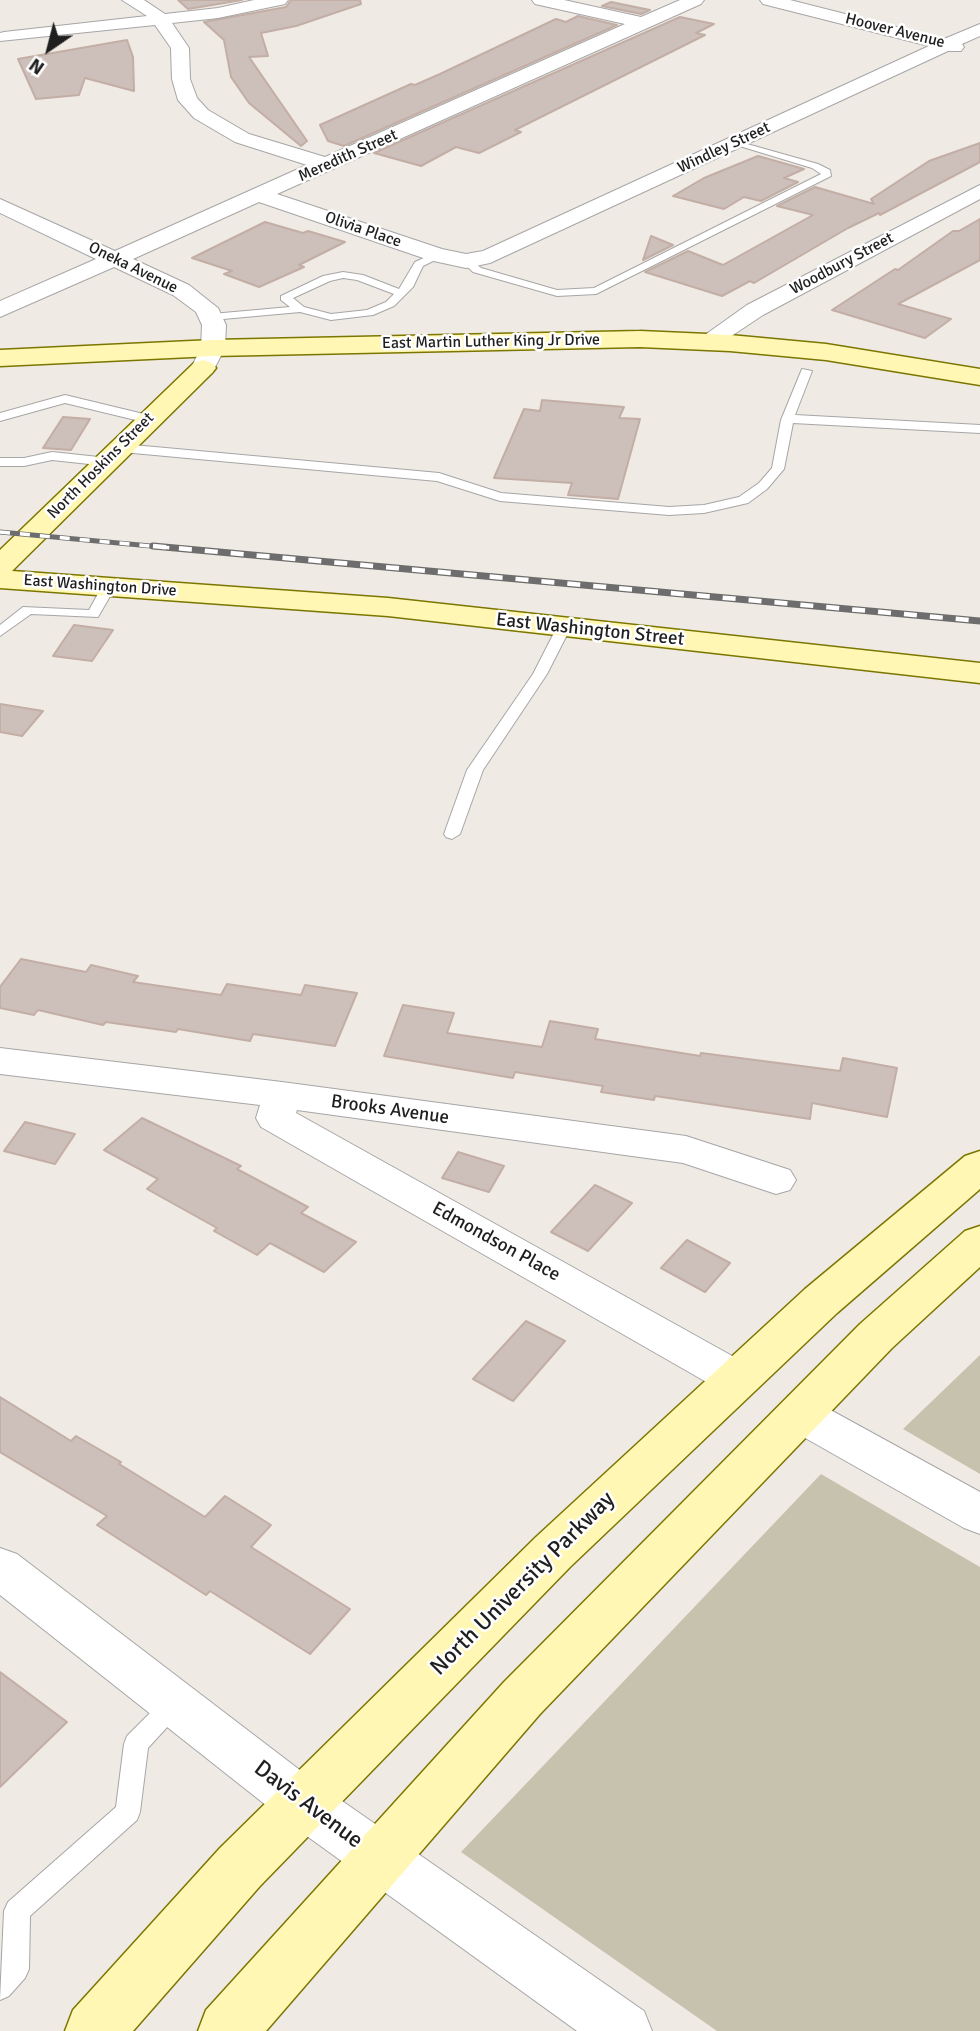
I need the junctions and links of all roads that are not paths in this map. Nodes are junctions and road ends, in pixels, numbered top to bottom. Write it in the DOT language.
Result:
graph roads {
  1 [pos="131,0"];
  2 [pos="279,0"];
  3 [pos="541,0"];
  4 [pos="695,0"];
  5 [pos="769,0"];
  6 [pos="161,19"];
  7 [pos="643,23"];
  8 [pos="980,29"];
  9 [pos="4,37"];
  10 [pos="947,45"];
  11 [pos="980,53"];
  12 [pos="737,142"];
  13 [pos="328,165"];
  14 [pos="980,191"];
  15 [pos="261,196"];
  16 [pos="0,205"];
  17 [pos="437,255"];
  18 [pos="118,259"];
  19 [pos="466,261"];
  20 [pos="401,293"];
  21 [pos="300,309"];
  22 [pos="0,310"];
  23 [pos="212,317"];
  24 [pos="707,342"];
  25 [pos="0,358"];
  26 [pos="208,358"];
  27 [pos="806,371"];
  28 [pos="0,376"];
  29 [pos="980,377"];
  30 [pos="980,397"];
  31 [pos="0,416"];
  32 [pos="148,419"];
  33 [pos="787,420"];
  34 [pos="980,429"];
  35 [pos="115,455"];
  36 [pos="0,463"];
  37 [pos="0,566"];
  38 [pos="0,579"];
  39 [pos="109,586"];
  40 [pos="200,593"];
  41 [pos="564,627"];
  42 [pos="0,632"];
  43 [pos="980,673"];
  44 [pos="452,834"];
  45 [pos="0,1061"];
  46 [pos="282,1095"];
  47 [pos="980,1166"];
  48 [pos="776,1180"];
  49 [pos="980,1242"];
  50 [pos="737,1378"];
  51 [pos="800,1414"];
  52 [pos="980,1515"];
  53 [pos="0,1568"];
  54 [pos="175,1702"];
  55 [pos="304,1804"];
  56 [pos="380,1858"];
  57 [pos="0,1987"];
  58 [pos="94,2031"];
  59 [pos="227,2031"];
  60 [pos="624,2031"];
  1 -- 6 [label="street"];
  2 -- 6 [label="street"];
  3 -- 7 [label="street"];
  4 -- 7 [label="street, Meredith Street"];
  5 -- 10 [label="street, Hoover Avenue"];
  6 -- 9 [label="street"];
  6 -- 13 [label="street"];
  7 -- 13 [label="street, Meredith Street"];
  8 -- 10 [label="street, Windley Street"];
  10 -- 11 [label="street, Hoover Avenue"];
  10 -- 12 [label="street, Windley Street"];
  12 -- 19 [label="street, Windley Street"];
  12 -- 19 [label="lane"];
  13 -- 15 [label="street, Meredith Street"];
  14 -- 24 [label="street, Woodbury Street"];
  15 -- 17 [label="street, Olivia Place"];
  15 -- 18 [label="street, Meredith Street"];
  16 -- 18 [label="street, Oneka Avenue"];
  17 -- 19 [label="street, Olivia Place"];
  17 -- 20 [label="lane"];
  18 -- 22 [label="street, Meredith Street"];
  18 -- 23 [label="street, Oneka Avenue"];
  20 -- 21 [label="lane"];
  20 -- 21 [label="lane"];
  21 -- 23 [label="lane"];
  23 -- 26 [label="street"];
  24 -- 26 [label="main road, East Martin Luther King Jr Drive"];
  24 -- 29 [label="main road, East Martin Luther King Jr Drive"];
  25 -- 26 [label="main road, East Martin Luther King Jr Drive"];
  26 -- 27 [label="main road, East Martin Luther King Jr Drive"];
  26 -- 28 [label="main road, East Martin Luther King Jr Drive"];
  26 -- 32 [label="main road, North Hoskins Street"];
  27 -- 30 [label="main road, East Martin Luther King Jr Drive"];
  27 -- 33 [label="lane"];
  31 -- 32 [label="lane"];
  32 -- 35 [label="main road, North Hoskins Street"];
  33 -- 34 [label="lane"];
  33 -- 35 [label="lane"];
  35 -- 36 [label="lane"];
  35 -- 37 [label="main road, North Hoskins Street"];
  38 -- 39 [label="main road, East Washington Drive"];
  39 -- 40 [label="main road, East Washington Drive"];
  39 -- 42 [label="lane"];
  40 -- 41 [label="main road, East Washington Street"];
  41 -- 43 [label="main road, East Washington Street"];
  41 -- 44 [label="lane"];
  45 -- 46 [label="street, Brooks Avenue"];
  46 -- 48 [label="street, Brooks Avenue"];
  46 -- 50 [label="street, Edmondson Place"];
  47 -- 50 [label="main road, North University Parkway"];
  49 -- 51 [label="main road"];
  50 -- 55 [label="main road, North University Parkway"];
  51 -- 52 [label="street"];
  51 -- 56 [label="main road"];
  53 -- 54 [label="street, Davis Avenue"];
  54 -- 55 [label="street, Davis Avenue"];
  54 -- 57 [label="lane"];
  55 -- 56 [label="street, Davis Avenue"];
  55 -- 58 [label="main road, North University Parkway"];
  56 -- 59 [label="main road"];
  56 -- 60 [label="street, Davis Avenue"];
}
